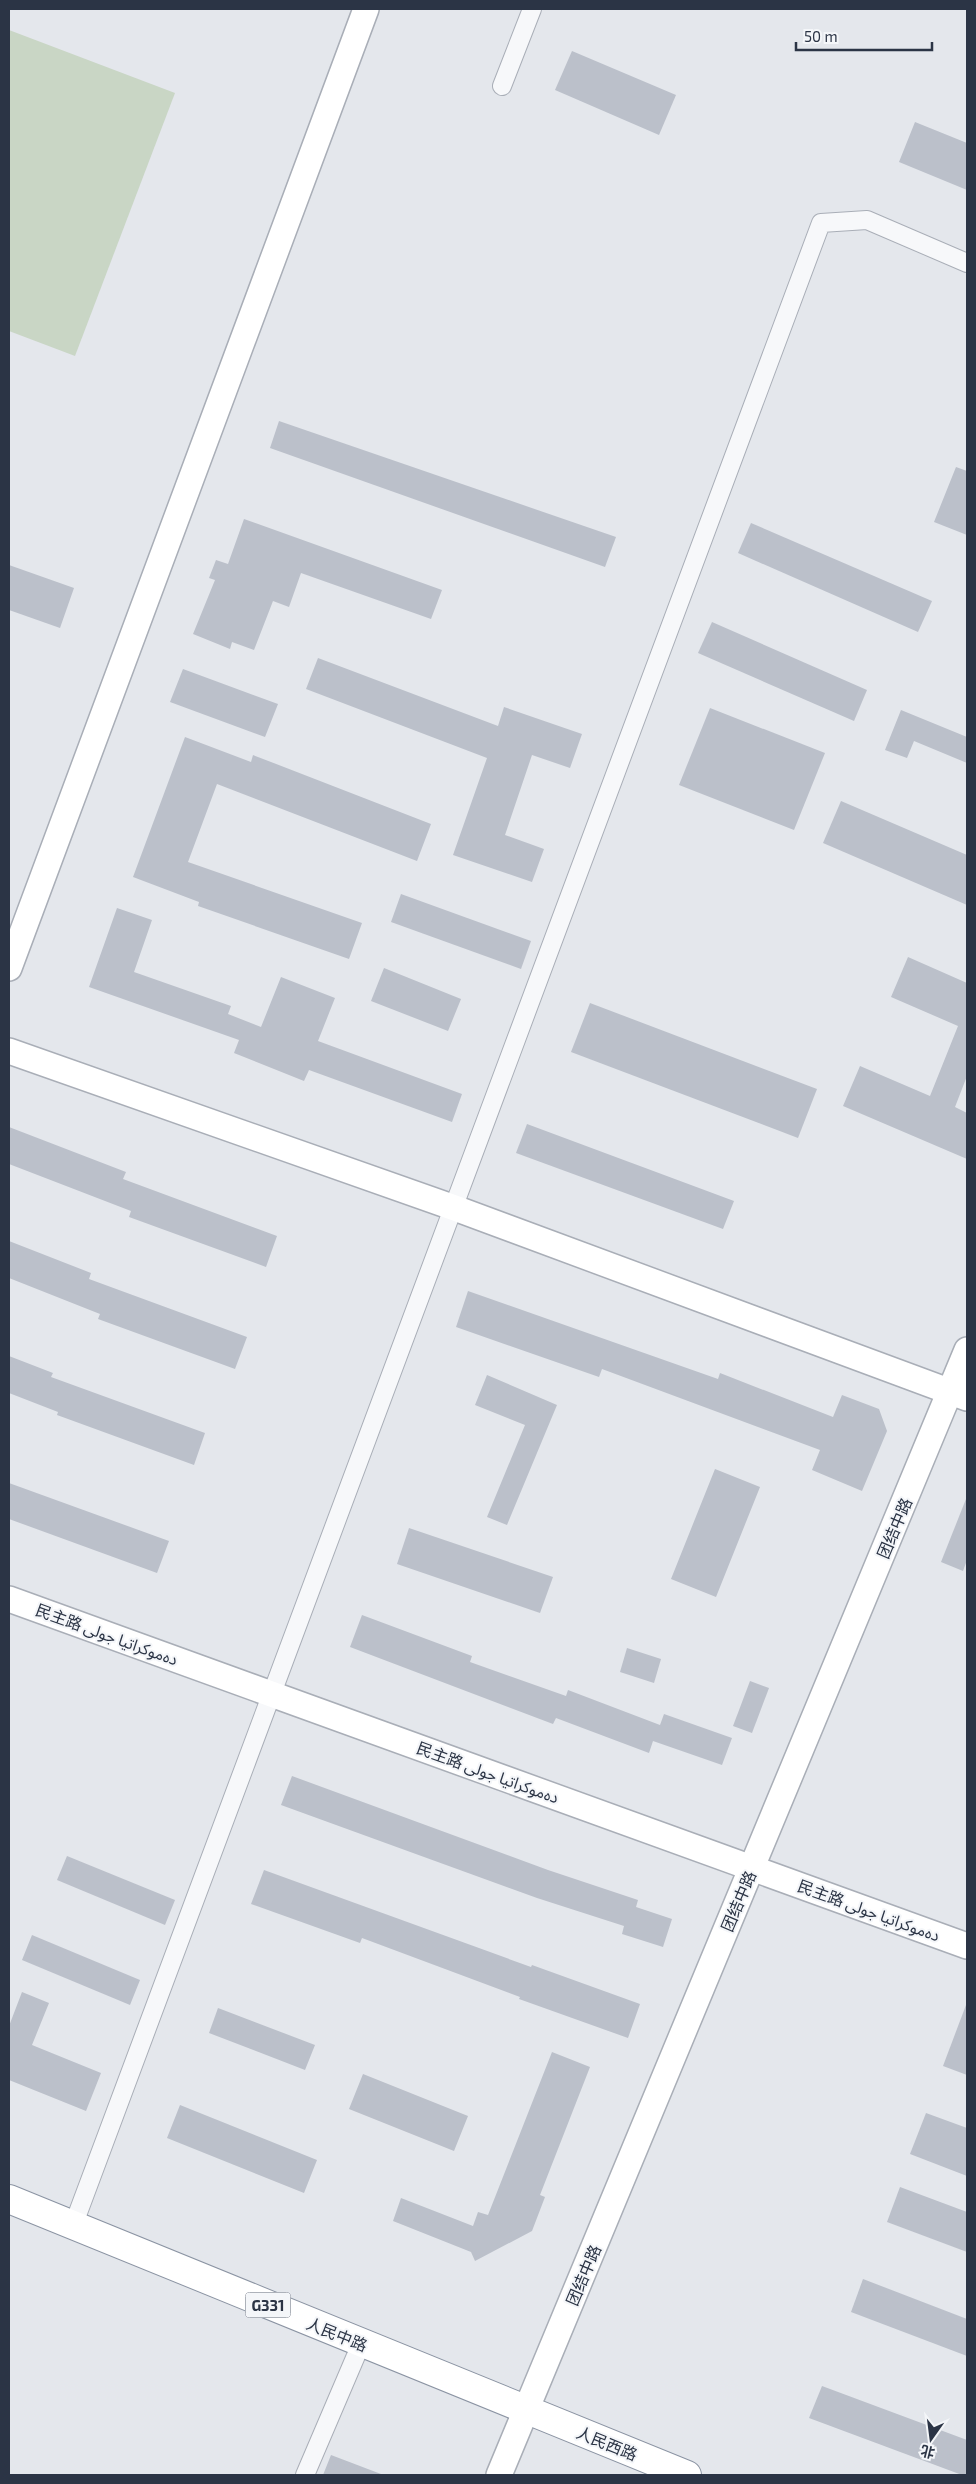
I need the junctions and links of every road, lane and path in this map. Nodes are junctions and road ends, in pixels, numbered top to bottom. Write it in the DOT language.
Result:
graph roads {
  1 [pos="366,9"];
  2 [pos="532,9"];
  3 [pos="502,86"];
  4 [pos="967,263"];
  5 [pos="9,968"];
  6 [pos="9,1051"];
  7 [pos="452,1207"];
  8 [pos="967,1350"];
  9 [pos="959,1395"];
  10 [pos="9,1599"];
  11 [pos="271,1693"];
  12 [pos="752,1867"];
  13 [pos="967,1946"];
  14 [pos="9,2200"];
  15 [pos="73,2226"];
  16 [pos="361,2344"];
  17 [pos="526,2412"];
  18 [pos="305,2475"];
  19 [pos="499,2475"];
  20 [pos="687,2475"];
  1 -- 5 [label="street"];
  2 -- 3 [label="street"];
  4 -- 7 [label="street"];
  6 -- 7 [label="street"];
  7 -- 9 [label="street"];
  7 -- 11 [label="street"];
  8 -- 9 [label="street, 团结中路"];
  9 -- 12 [label="street, 团结中路"];
  10 -- 11 [label="street, 民主路 دەموكراتيا جولى"];
  11 -- 12 [label="street, 民主路 دەموكراتيا جولى"];
  11 -- 15 [label="street"];
  12 -- 13 [label="street, 民主路 دەموكراتيا جولى"];
  12 -- 17 [label="street, 团结中路"];
  14 -- 15 [label="highway, 人民中路 / G331"];
  15 -- 16 [label="highway, 人民中路 / G331"];
  16 -- 17 [label="highway, 人民中路 / G331"];
  16 -- 18 [label="street"];
  17 -- 19 [label="street, 团结中路"];
  17 -- 20 [label="highway, 人民西路 / G331"];
}
